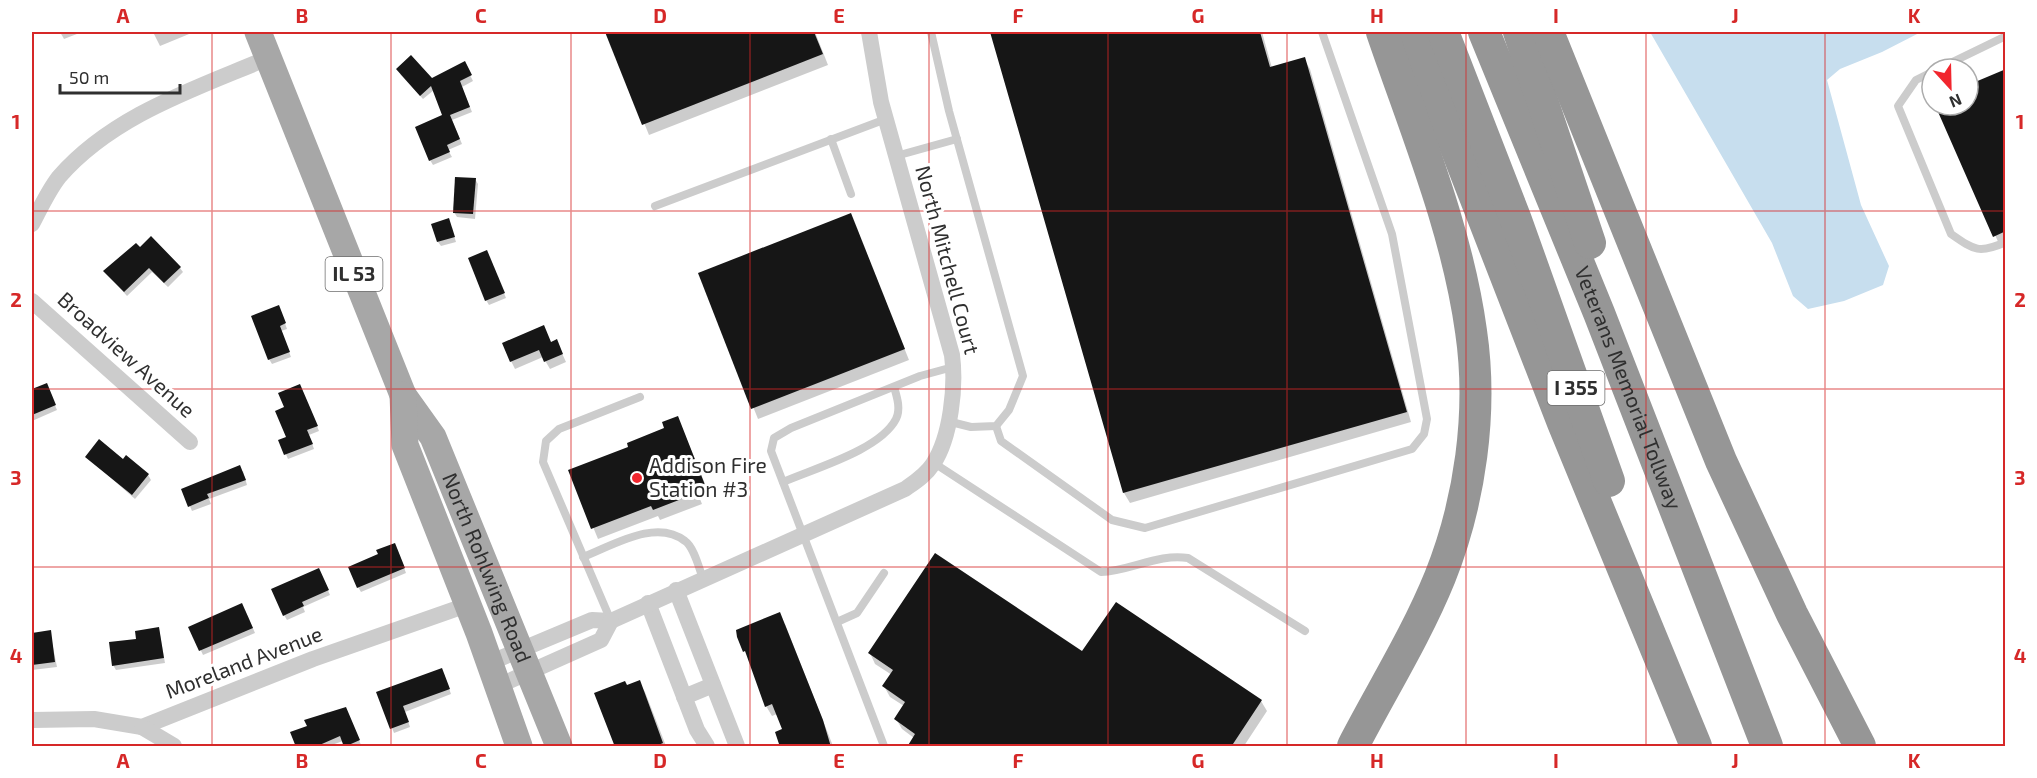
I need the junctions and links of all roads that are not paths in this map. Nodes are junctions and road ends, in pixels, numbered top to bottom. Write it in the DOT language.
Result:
graph roads {
  1 [pos="258,32"];
  2 [pos="869,32"];
  3 [pos="931,32"];
  4 [pos="1322,32"];
  5 [pos="1382,32"];
  6 [pos="1411,32"];
  7 [pos="1443,32"];
  8 [pos="1484,32"];
  9 [pos="1519,32"];
  10 [pos="1548,32"];
  11 [pos="2006,36"];
  12 [pos="1963,57"];
  13 [pos="268,58"];
  14 [pos="1920,78"];
  15 [pos="886,119"];
  16 [pos="831,139"];
  17 [pos="957,139"];
  18 [pos="896,156"];
  19 [pos="851,194"];
  20 [pos="655,206"];
  21 [pos="32,224"];
  22 [pos="2006,242"];
  23 [pos="32,301"];
  24 [pos="953,367"];
  25 [pos="894,387"];
  26 [pos="403,396"];
  27 [pos="640,398"];
  28 [pos="947,421"];
  29 [pos="996,426"];
  30 [pos="190,442"];
  31 [pos="934,463"];
  32 [pos="783,482"];
  33 [pos="804,534"];
  34 [pos="583,557"];
  35 [pos="1698,568"];
  36 [pos="884,573"];
  37 [pos="703,579"];
  38 [pos="676,590"];
  39 [pos="648,603"];
  40 [pos="467,605"];
  41 [pos="611,621"];
  42 [pos="837,622"];
  43 [pos="1305,631"];
  44 [pos="524,661"];
  45 [pos="494,675"];
  46 [pos="713,685"];
  47 [pos="684,697"];
  48 [pos="32,720"];
  49 [pos="142,728"];
  50 [pos="174,747"];
  51 [pos="519,747"];
  52 [pos="559,747"];
  53 [pos="707,747"];
  54 [pos="737,747"];
  55 [pos="884,747"];
  56 [pos="1353,747"];
  57 [pos="1696,747"];
  58 [pos="1704,747"];
  59 [pos="1767,747"];
  60 [pos="1860,747"];
  1 -- 13 [label="main road, IL 53"];
  2 -- 15 [label="street, North Mitchell Court"];
  3 -- 17 [label="lane"];
  4 -- 29 [label="lane"];
  5 -- 56 [label="highway"];
  6 -- 57 [label="highway"];
  7 -- 58 [label="highway, I 355"];
  8 -- 35 [label="highway, Veterans Memorial Tollway / I 355"];
  9 -- 35 [label="highway"];
  10 -- 60 [label="highway"];
  11 -- 12 [label="lane"];
  13 -- 21 [label="street"];
  13 -- 26 [label="main road, North Rohlwing Road / IL 53"];
  14 -- 22 [label="lane"];
  15 -- 16 [label="lane"];
  15 -- 18 [label="street, North Mitchell Court"];
  16 -- 19 [label="lane"];
  16 -- 20 [label="lane"];
  17 -- 18 [label="lane"];
  17 -- 29 [label="lane"];
  18 -- 24 [label="street, North Mitchell Court"];
  23 -- 30 [label="street, Broadview Avenue"];
  24 -- 25 [label="lane"];
  24 -- 28 [label="street, North Mitchell Court"];
  25 -- 32 [label="lane"];
  25 -- 32 [label="lane"];
  26 -- 40 [label="main road, North Rohlwing Road / IL 53"];
  26 -- 44 [label="main road, North Rohlwing Road / IL 53"];
  27 -- 34 [label="lane"];
  28 -- 29 [label="lane"];
  28 -- 31 [label="street, North Mitchell Court"];
  31 -- 33 [label="street, North Mitchell Court"];
  31 -- 43 [label="lane"];
  32 -- 33 [label="lane"];
  33 -- 37 [label="street, North Mitchell Court"];
  33 -- 42 [label="lane"];
  34 -- 37 [label="lane"];
  34 -- 41 [label="lane"];
  35 -- 59 [label="highway, Veterans Memorial Tollway / I 355"];
  36 -- 42 [label="lane"];
  37 -- 38 [label="street, North Mitchell Court"];
  38 -- 39 [label="street, North Mitchell Court"];
  38 -- 46 [label="street"];
  39 -- 41 [label="street, North Mitchell Court"];
  39 -- 47 [label="street"];
  40 -- 45 [label="main road, North Rohlwing Road / IL 53"];
  40 -- 49 [label="street, Moreland Avenue"];
  41 -- 44 [label="street, North Mitchell Court"];
  41 -- 44 [label="street, North Mitchell Court"];
  42 -- 55 [label="lane"];
  44 -- 45 [label="street, North Mitchell Court"];
  44 -- 45 [label="street, North Mitchell Court"];
  44 -- 52 [label="main road, North Rohlwing Road / IL 53"];
  45 -- 51 [label="main road, North Rohlwing Road / IL 53"];
  46 -- 47 [label="street"];
  46 -- 54 [label="street"];
  47 -- 53 [label="street"];
  48 -- 49 [label="street"];
  49 -- 50 [label="street"];
}
